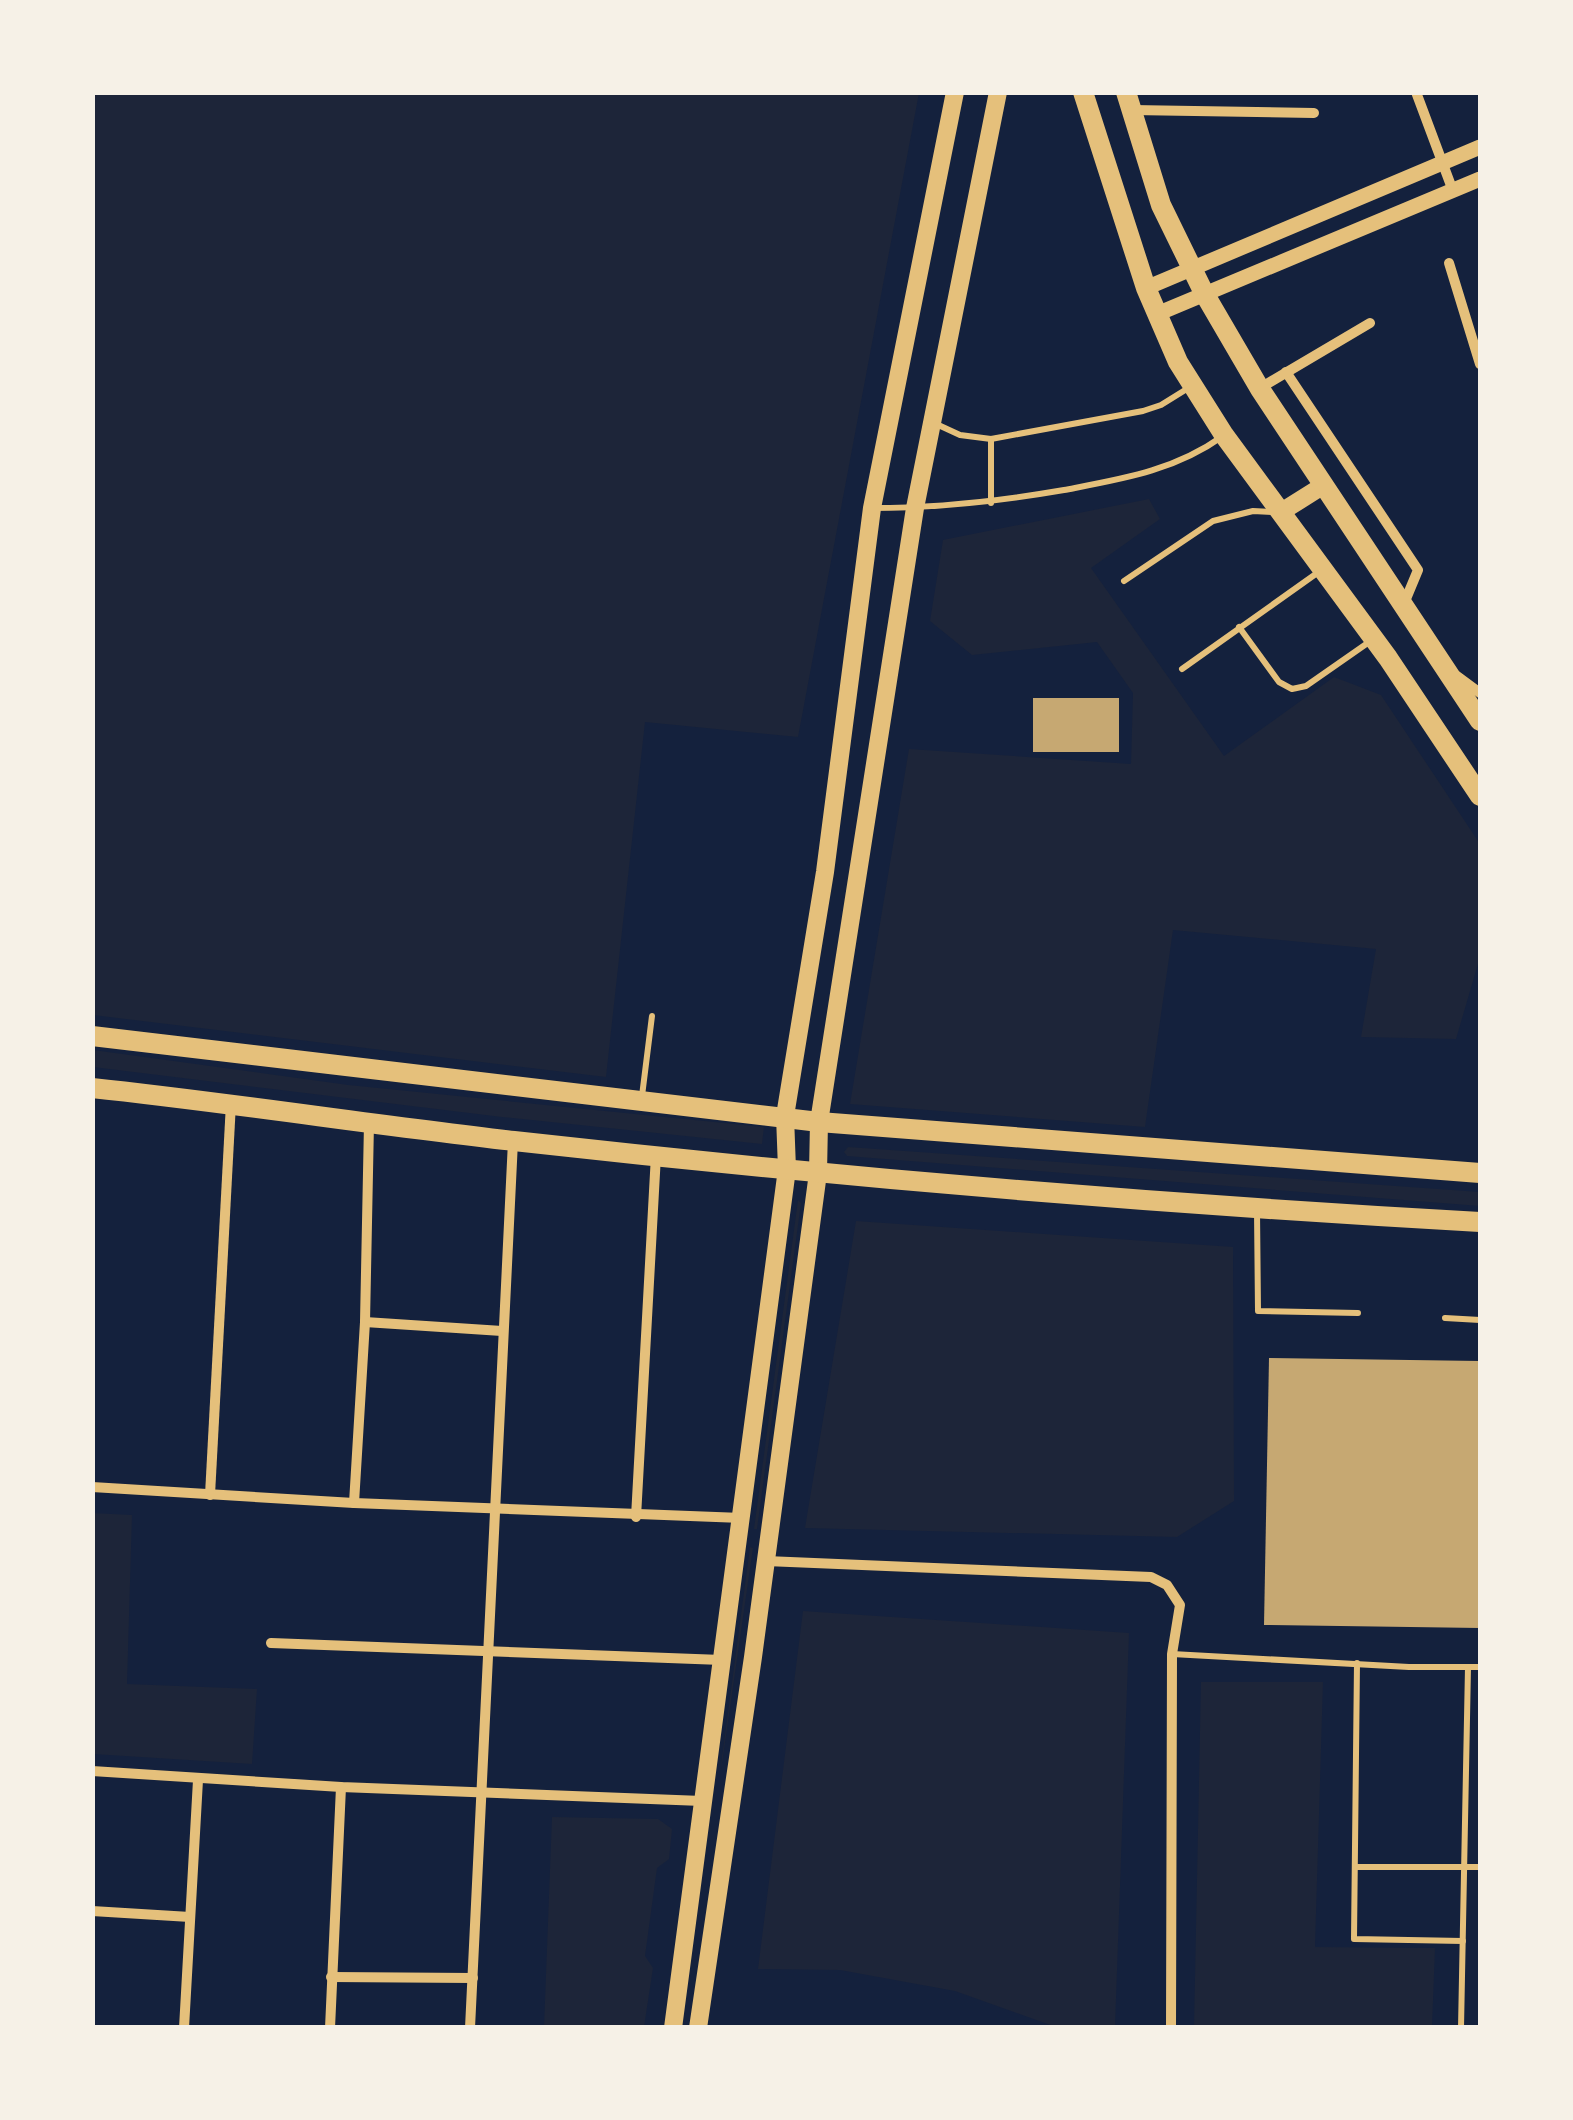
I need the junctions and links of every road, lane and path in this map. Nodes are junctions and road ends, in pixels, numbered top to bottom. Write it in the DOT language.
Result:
graph roads {
  1 [pos="955,92"];
  2 [pos="998,92"];
  3 [pos="1083,92"];
  4 [pos="1416,92"];
  5 [pos="1129,101"];
  6 [pos="1314,113"];
  7 [pos="1480,146"];
  8 [pos="1443,163"];
  9 [pos="1480,179"];
  10 [pos="1453,191"];
  11 [pos="1449,263"];
  12 [pos="1192,269"];
  13 [pos="1146,288"];
  14 [pos="1204,294"];
  15 [pos="1157,314"];
  16 [pos="1370,323"];
  17 [pos="1480,364"];
  18 [pos="1286,372"];
  19 [pos="1192,385"];
  20 [pos="1260,389"];
  21 [pos="933,422"];
  22 [pos="1224,436"];
  23 [pos="991,439"];
  24 [pos="1324,485"];
  25 [pos="991,503"];
  26 [pos="872,508"];
  27 [pos="915,508"];
  28 [pos="1280,512"];
  29 [pos="1322,570"];
  30 [pos="1124,581"];
  31 [pos="1403,606"];
  32 [pos="1239,627"];
  33 [pos="1374,638"];
  34 [pos="1444,667"];
  35 [pos="1182,669"];
  36 [pos="1480,692"];
  37 [pos="1480,721"];
  38 [pos="1480,796"];
  39 [pos="652,1016"];
  40 [pos="92,1036"];
  41 [pos="92,1088"];
  42 [pos="641,1102"];
  43 [pos="231,1103"];
  44 [pos="785,1116"];
  45 [pos="819,1122"];
  46 [pos="369,1123"];
  47 [pos="513,1141"];
  48 [pos="656,1155"];
  49 [pos="787,1168"];
  50 [pos="818,1172"];
  51 [pos="1480,1173"];
  52 [pos="1256,1210"];
  53 [pos="1480,1222"];
  54 [pos="1358,1313"];
  55 [pos="1445,1318"];
  56 [pos="1480,1320"];
  57 [pos="365,1322"];
  58 [pos="502,1331"];
  59 [pos="92,1487"];
  60 [pos="210,1495"];
  61 [pos="354,1503"];
  62 [pos="494,1509"];
  63 [pos="636,1516"];
  64 [pos="742,1518"];
  65 [pos="764,1562"];
  66 [pos="271,1643"];
  67 [pos="490,1650"];
  68 [pos="1172,1654"];
  69 [pos="722,1660"];
  70 [pos="1357,1663"];
  71 [pos="1468,1667"];
  72 [pos="1480,1668"];
  73 [pos="92,1771"];
  74 [pos="198,1780"];
  75 [pos="341,1787"];
  76 [pos="483,1791"];
  77 [pos="702,1801"];
  78 [pos="1464,1866"];
  79 [pos="1356,1867"];
  80 [pos="1480,1867"];
  81 [pos="92,1911"];
  82 [pos="190,1917"];
  83 [pos="1462,1942"];
  84 [pos="331,1977"];
  85 [pos="474,1978"];
  86 [pos="184,2028"];
  87 [pos="330,2028"];
  88 [pos="470,2028"];
  89 [pos="672,2028"];
  90 [pos="698,2028"];
  91 [pos="1170,2028"];
  92 [pos="1461,2028"];
  1 -- 26 [label="main road"];
  2 -- 21 [label="main road"];
  3 -- 13 [label="main road"];
  4 -- 8 [label="street"];
  5 -- 6 [label="street"];
  5 -- 12 [label="main road"];
  7 -- 8 [label="street"];
  8 -- 10 [label="street"];
  8 -- 12 [label="street"];
  9 -- 10 [label="street"];
  10 -- 14 [label="street"];
  11 -- 17 [label="street"];
  12 -- 13 [label="street"];
  12 -- 14 [label="main road"];
  13 -- 15 [label="main road"];
  14 -- 15 [label="street"];
  14 -- 20 [label="main road"];
  15 -- 19 [label="main road"];
  16 -- 18 [label="street"];
  18 -- 20 [label="street"];
  18 -- 31 [label="street"];
  19 -- 22 [label="main road"];
  19 -- 23 [label="lane"];
  20 -- 24 [label="main road"];
  21 -- 23 [label="lane"];
  21 -- 27 [label="main road"];
  22 -- 25 [label="lane"];
  22 -- 28 [label="main road"];
  23 -- 25 [label="lane"];
  24 -- 28 [label="main road"];
  24 -- 31 [label="main road"];
  25 -- 27 [label="lane"];
  26 -- 27 [label="lane"];
  26 -- 44 [label="main road"];
  27 -- 45 [label="main road"];
  28 -- 29 [label="main road"];
  28 -- 30 [label="lane"];
  29 -- 32 [label="lane"];
  29 -- 33 [label="main road"];
  31 -- 34 [label="main road"];
  32 -- 33 [label="lane"];
  32 -- 35 [label="lane"];
  33 -- 38 [label="main road"];
  34 -- 36 [label="street"];
  34 -- 37 [label="main road"];
  39 -- 42 [label="lane"];
  40 -- 42 [label="main road"];
  41 -- 43 [label="main road"];
  42 -- 44 [label="main road"];
  43 -- 46 [label="main road"];
  43 -- 60 [label="street"];
  44 -- 45 [label="main road"];
  44 -- 49 [label="main road"];
  45 -- 50 [label="main road"];
  45 -- 51 [label="main road"];
  46 -- 47 [label="main road"];
  46 -- 57 [label="street"];
  47 -- 48 [label="main road"];
  47 -- 58 [label="street"];
  48 -- 49 [label="main road"];
  48 -- 63 [label="street"];
  49 -- 50 [label="main road"];
  49 -- 64 [label="main road"];
  50 -- 52 [label="main road"];
  50 -- 65 [label="main road"];
  52 -- 53 [label="main road"];
  52 -- 54 [label="lane"];
  55 -- 56 [label="lane"];
  57 -- 58 [label="street"];
  57 -- 61 [label="street"];
  58 -- 62 [label="street"];
  59 -- 60 [label="street"];
  60 -- 61 [label="street"];
  61 -- 62 [label="street"];
  62 -- 63 [label="street"];
  62 -- 67 [label="street"];
  63 -- 64 [label="street"];
  64 -- 69 [label="main road"];
  65 -- 68 [label="street"];
  65 -- 90 [label="main road"];
  66 -- 67 [label="street"];
  67 -- 69 [label="street"];
  67 -- 76 [label="street"];
  68 -- 70 [label="lane"];
  68 -- 91 [label="street"];
  69 -- 77 [label="main road"];
  70 -- 71 [label="lane"];
  70 -- 79 [label="lane"];
  71 -- 72 [label="lane"];
  71 -- 78 [label="lane"];
  73 -- 74 [label="street"];
  74 -- 75 [label="street"];
  74 -- 82 [label="street"];
  75 -- 76 [label="street"];
  75 -- 84 [label="street"];
  76 -- 77 [label="street"];
  76 -- 85 [label="street"];
  77 -- 89 [label="main road"];
  78 -- 79 [label="lane"];
  78 -- 80 [label="lane"];
  78 -- 83 [label="lane"];
  79 -- 83 [label="lane"];
  81 -- 82 [label="street"];
  82 -- 86 [label="street"];
  83 -- 92 [label="lane"];
  84 -- 85 [label="street"];
  84 -- 87 [label="street"];
  85 -- 88 [label="street"];
}
